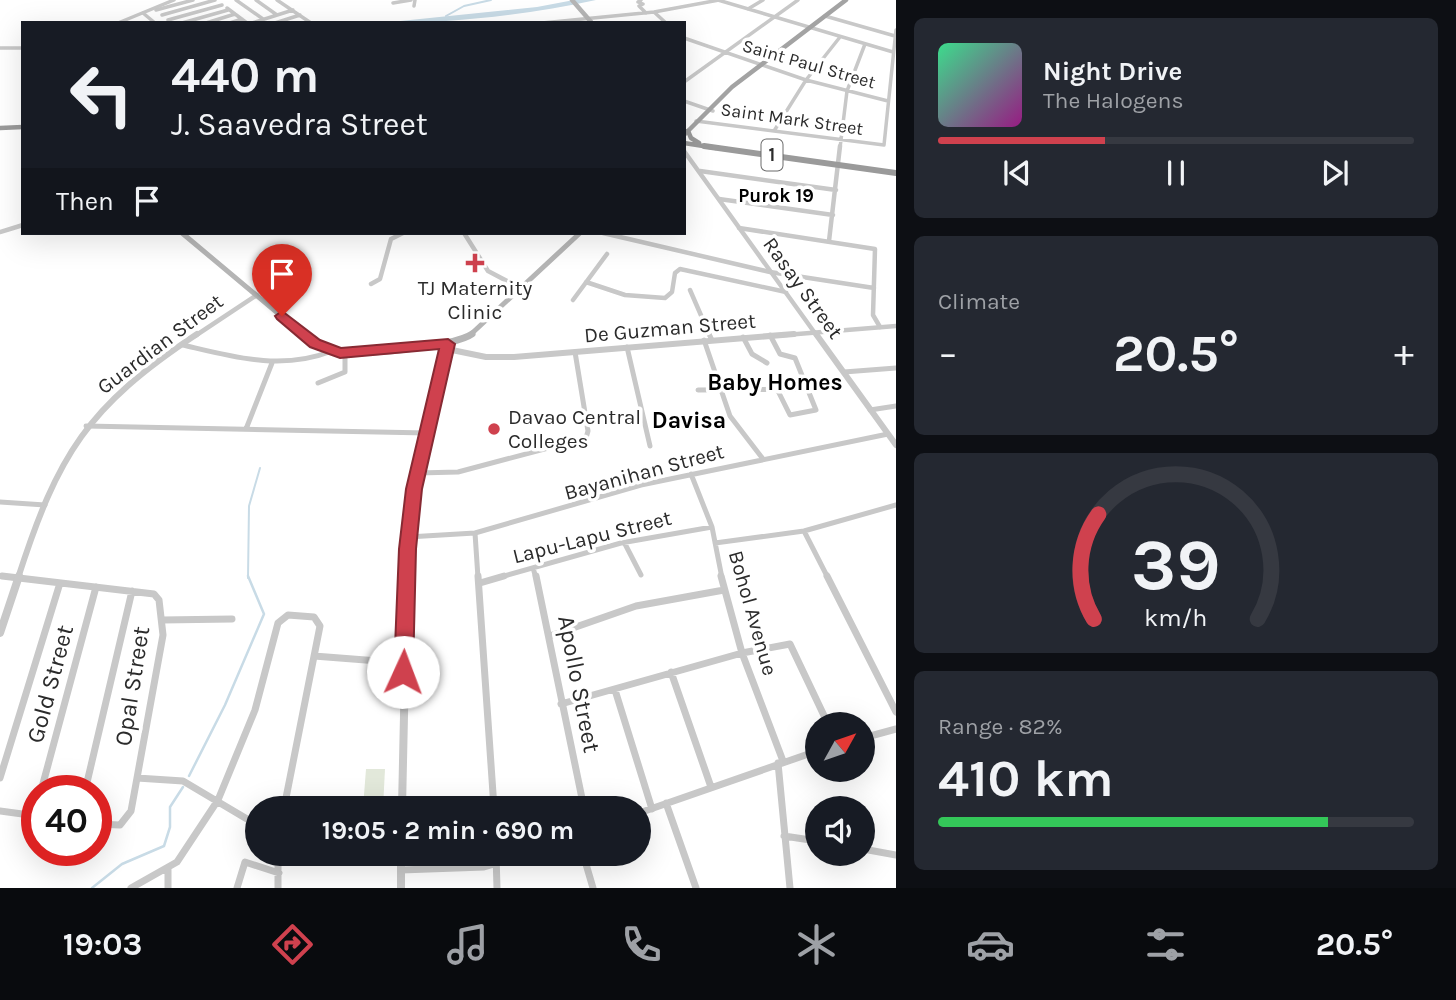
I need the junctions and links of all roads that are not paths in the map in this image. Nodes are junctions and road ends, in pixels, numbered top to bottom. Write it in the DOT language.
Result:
graph roads {
  1 [pos="193,0"];
  2 [pos="215,0"];
  3 [pos="236,0"];
  4 [pos="256,0"];
  5 [pos="277,0"];
  6 [pos="413,0"];
  7 [pos="572,0"];
  8 [pos="641,0"];
  9 [pos="719,0"];
  10 [pos="763,0"];
  11 [pos="798,0"];
  12 [pos="846,0"];
  13 [pos="853,0"];
  14 [pos="178,1"];
  15 [pos="393,3"];
  16 [pos="222,5"];
  17 [pos="414,6"];
  18 [pos="189,8"];
  19 [pos="155,9"];
  20 [pos="748,9"];
  21 [pos="228,10"];
  22 [pos="292,10"];
  23 [pos="195,12"];
  24 [pos="654,12"];
  25 [pos="144,13"];
  26 [pos="646,13"];
  27 [pos="235,14"];
  28 [pos="162,15"];
  29 [pos="278,15"];
  30 [pos="300,15"];
  31 [pos="622,16"];
  32 [pos="133,17"];
  33 [pos="202,17"];
  34 [pos="774,17"];
  35 [pos="827,17"];
  36 [pos="242,19"];
  37 [pos="263,19"];
  38 [pos="123,21"];
  39 [pos="137,21"];
  40 [pos="153,21"];
  41 [pos="170,21"];
  42 [pos="189,21"];
  43 [pos="206,21"];
  44 [pos="214,21"];
  45 [pos="236,21"];
  46 [pos="246,21"];
  47 [pos="256,21"];
  48 [pos="281,21"];
  49 [pos="309,21"];
  50 [pos="590,21"];
  51 [pos="626,21"];
  52 [pos="664,21"];
  53 [pos="812,28"];
  54 [pos="896,30"];
  55 [pos="895,36"];
  56 [pos="840,37"];
  57 [pos="686,39"];
  58 [pos="865,44"];
  59 [pos="0,48"];
  60 [pos="21,48"];
  61 [pos="894,52"];
  62 [pos="722,53"];
  63 [pos="763,66"];
  64 [pos="686,77"];
  65 [pos="690,78"];
  66 [pos="806,80"];
  67 [pos="686,81"];
  68 [pos="847,91"];
  69 [pos="888,101"];
  70 [pos="686,102"];
  71 [pos="711,110"];
  72 [pos="21,127"];
  73 [pos="0,128"];
  74 [pos="691,128"];
  75 [pos="774,131"];
  76 [pos="841,140"];
  77 [pos="686,143"];
  78 [pos="705,146"];
  79 [pos="686,154"];
  80 [pos="838,165"];
  81 [pos="700,171"];
  82 [pos="896,173"];
  83 [pos="836,190"];
  84 [pos="719,199"];
  85 [pos="833,215"];
  86 [pos="21,226"];
  87 [pos="739,228"];
  88 [pos="0,232"];
  89 [pos="184,235"];
  90 [pos="398,235"];
  91 [pos="465,235"];
  92 [pos="578,235"];
  93 [pos="612,235"];
  94 [pos="829,241"];
  95 [pos="607,254"];
  96 [pos="770,272"];
  97 [pos="586,282"];
  98 [pos="371,284"];
  99 [pos="874,288"];
  100 [pos="522,289"];
  101 [pos="690,290"];
  102 [pos="786,292"];
  103 [pos="257,295"];
  104 [pos="573,300"];
  105 [pos="896,326"];
  106 [pos="880,327"];
  107 [pos="816,332"];
  108 [pos="770,335"];
  109 [pos="743,337"];
  110 [pos="704,340"];
  111 [pos="712,340"];
  112 [pos="183,345"];
  113 [pos="447,346"];
  114 [pos="627,347"];
  115 [pos="332,351"];
  116 [pos="575,352"];
  117 [pos="345,354"];
  118 [pos="272,363"];
  119 [pos="767,363"];
  120 [pos="896,368"];
  121 [pos="844,372"];
  122 [pos="318,383"];
  123 [pos="721,389"];
  124 [pos="776,389"];
  125 [pos="808,389"];
  126 [pos="698,390"];
  127 [pos="896,406"];
  128 [pos="870,410"];
  129 [pos="86,426"];
  130 [pos="246,429"];
  131 [pos="426,433"];
  132 [pos="888,433"];
  133 [pos="896,445"];
  134 [pos="650,446"];
  135 [pos="763,459"];
  136 [pos="418,473"];
  137 [pos="691,474"];
  138 [pos="0,502"];
  139 [pos="45,505"];
  140 [pos="896,505"];
  141 [pos="712,527"];
  142 [pos="804,531"];
  143 [pos="475,533"];
  144 [pos="408,537"];
  145 [pos="624,542"];
  146 [pos="715,543"];
  147 [pos="533,568"];
  148 [pos="641,575"];
  149 [pos="0,576"];
  150 [pos="19,578"];
  151 [pos="60,583"];
  152 [pos="480,583"];
  153 [pos="96,587"];
  154 [pos="724,590"];
  155 [pos="132,591"];
  156 [pos="232,619"];
  157 [pos="162,620"];
  158 [pos="0,633"];
  159 [pos="550,636"];
  160 [pos="742,653"];
  161 [pos="314,656"];
  162 [pos="404,663"];
  163 [pos="671,672"];
  164 [pos="615,690"];
  165 [pos="561,704"];
  166 [pos="822,712"];
  167 [pos="896,712"];
  168 [pos="896,729"];
  169 [pos="875,735"];
  170 [pos="805,755"];
  171 [pos="781,762"];
  172 [pos="45,775"];
  173 [pos="89,775"];
  174 [pos="0,778"];
  175 [pos="137,778"];
  176 [pos="711,787"];
  177 [pos="286,796"];
  178 [pos="402,796"];
  179 [pos="493,796"];
  180 [pos="581,796"];
  181 [pos="218,800"];
  182 [pos="666,803"];
  183 [pos="652,809"];
  184 [pos="0,811"];
  185 [pos="21,812"];
  186 [pos="245,817"];
  187 [pos="112,826"];
  188 [pos="784,836"];
  189 [pos="805,839"];
  190 [pos="875,851"];
  191 [pos="896,855"];
  192 [pos="279,866"];
  193 [pos="401,866"];
  194 [pos="477,866"];
  195 [pos="496,866"];
  196 [pos="587,866"];
  197 [pos="168,869"];
  198 [pos="401,870"];
  199 [pos="279,873"];
  200 [pos="131,888"];
  201 [pos="168,888"];
  202 [pos="237,888"];
  203 [pos="278,888"];
  204 [pos="401,888"];
  205 [pos="497,888"];
  206 [pos="593,888"];
  207 [pos="696,888"];
  208 [pos="790,888"];
  1 -- 14 [label="street"];
  2 -- 16 [label="street"];
  2 -- 18 [label="street"];
  3 -- 37 [label="street"];
  4 -- 29 [label="street"];
  5 -- 22 [label="street"];
  6 -- 15 [label="street"];
  6 -- 17 [label="street"];
  7 -- 50 [label="main road"];
  8 -- 26 [label="street"];
  9 -- 20 [label="street"];
  9 -- 24 [label="street"];
  10 -- 20 [label="street"];
  11 -- 34 [label="street"];
  12 -- 35 [label="main road"];
  13 -- 35 [label="main road"];
  14 -- 18 [label="street"];
  14 -- 19 [label="street"];
  14 -- 19 [label="street"];
  16 -- 21 [label="street"];
  16 -- 23 [label="street"];
  18 -- 23 [label="street"];
  18 -- 28 [label="street"];
  19 -- 25 [label="street"];
  19 -- 28 [label="street"];
  20 -- 34 [label="street"];
  21 -- 27 [label="street"];
  21 -- 33 [label="street"];
  22 -- 29 [label="street"];
  22 -- 30 [label="street"];
  23 -- 33 [label="street"];
  23 -- 41 [label="street"];
  24 -- 26 [label="street"];
  24 -- 52 [label="street"];
  25 -- 32 [label="street"];
  25 -- 40 [label="street"];
  26 -- 31 [label="street"];
  27 -- 36 [label="street"];
  27 -- 44 [label="street"];
  28 -- 41 [label="street"];
  29 -- 37 [label="street"];
  30 -- 48 [label="street"];
  30 -- 49 [label="street"];
  31 -- 50 [label="street"];
  31 -- 51 [label="street"];
  32 -- 38 [label="street"];
  32 -- 39 [label="street"];
  33 -- 42 [label="street"];
  33 -- 43 [label="street"];
  34 -- 53 [label="street"];
  34 -- 62 [label="street"];
  35 -- 53 [label="main road"];
  35 -- 55 [label="street"];
  36 -- 45 [label="street"];
  36 -- 46 [label="street"];
  37 -- 47 [label="street"];
  53 -- 56 [label="street"];
  53 -- 63 [label="main road"];
  54 -- 55 [label="street"];
  55 -- 61 [label="street"];
  56 -- 58 [label="street"];
  56 -- 66 [label="street"];
  57 -- 62 [label="street, Saint Paul Street"];
  58 -- 61 [label="street"];
  58 -- 68 [label="street"];
  59 -- 60 [label="street"];
  61 -- 69 [label="street"];
  62 -- 63 [label="street, Saint Paul Street"];
  62 -- 65 [label="street"];
  63 -- 66 [label="street, Saint Paul Street"];
  63 -- 71 [label="main road"];
  64 -- 65 [label="street"];
  65 -- 67 [label="street"];
  66 -- 68 [label="street, Saint Paul Street"];
  66 -- 75 [label="street"];
  68 -- 69 [label="street, Saint Paul Street"];
  68 -- 76 [label="street"];
  69 -- 76 [label="street, Saint Mark Street"];
  70 -- 71 [label="street"];
  71 -- 74 [label="main road"];
  72 -- 73 [label="highway"];
  74 -- 75 [label="street, Saint Mark Street"];
  74 -- 78 [label="highway"];
  75 -- 76 [label="street, Saint Mark Street"];
  76 -- 80 [label="street"];
  77 -- 78 [label="highway, 1"];
  78 -- 80 [label="highway, 1"];
  79 -- 81 [label="street, Rasay Street"];
  80 -- 82 [label="highway, 1"];
  80 -- 83 [label="street"];
  81 -- 83 [label="street"];
  81 -- 84 [label="street, Rasay Street"];
  83 -- 85 [label="street"];
  84 -- 85 [label="street"];
  84 -- 87 [label="street, Rasay Street"];
  85 -- 94 [label="street"];
  86 -- 88 [label="street"];
  87 -- 94 [label="street"];
  87 -- 96 [label="street, Rasay Street"];
  89 -- 103 [label="main road"];
  90 -- 98 [label="street"];
  91 -- 100 [label="street"];
  92 -- 100 [label="main road"];
  93 -- 96 [label="street"];
  94 -- 99 [label="street"];
  95 -- 97 [label="street"];
  96 -- 99 [label="street"];
  96 -- 102 [label="street, Rasay Street"];
  97 -- 102 [label="street"];
  97 -- 104 [label="street"];
  99 -- 106 [label="street"];
  100 -- 113 [label="main road"];
  101 -- 111 [label="street"];
  102 -- 107 [label="street, Rasay Street"];
  103 -- 112 [label="street, Guardian Street"];
  103 -- 115 [label="main road"];
  105 -- 106 [label="street, De Guzman Street"];
  106 -- 107 [label="street, De Guzman Street"];
  107 -- 108 [label="street, De Guzman Street"];
  107 -- 121 [label="street, Rasay Street"];
  108 -- 109 [label="street, De Guzman Street"];
  108 -- 125 [label="street"];
  109 -- 111 [label="street, De Guzman Street"];
  109 -- 119 [label="street"];
  110 -- 111 [label="street, De Guzman Street"];
  110 -- 114 [label="street, De Guzman Street"];
  110 -- 123 [label="street"];
  112 -- 118 [label="street"];
  112 -- 129 [label="street, Guardian Street"];
  113 -- 116 [label="street, De Guzman Street"];
  113 -- 117 [label="main road"];
  113 -- 131 [label="street"];
  114 -- 116 [label="street, De Guzman Street"];
  114 -- 134 [label="street"];
  115 -- 117 [label="main road"];
  115 -- 118 [label="street"];
  116 -- 136 [label="street"];
  117 -- 122 [label="street"];
  118 -- 130 [label="street"];
  120 -- 121 [label="street"];
  121 -- 128 [label="street, Rasay Street"];
  123 -- 124 [label="street"];
  123 -- 126 [label="street"];
  123 -- 135 [label="street"];
  124 -- 125 [label="street"];
  124 -- 125 [label="street"];
  127 -- 128 [label="street"];
  128 -- 132 [label="street, Rasay Street"];
  129 -- 130 [label="street"];
  129 -- 139 [label="street, Guardian Street"];
  130 -- 131 [label="street"];
  131 -- 136 [label="street"];
  132 -- 133 [label="street, Rasay Street"];
  132 -- 135 [label="street, Bayanihan Street"];
  135 -- 137 [label="street, Bayanihan Street"];
  136 -- 144 [label="street"];
  137 -- 141 [label="street, Bohol Avenue"];
  137 -- 143 [label="street, Bayanihan Street"];
  138 -- 139 [label="street"];
  139 -- 150 [label="street, Guardian Street"];
  140 -- 142 [label="street"];
  141 -- 145 [label="street, Lapu-Lapu Street"];
  141 -- 146 [label="street, Bohol Avenue"];
  142 -- 146 [label="street"];
  142 -- 167 [label="street"];
  143 -- 144 [label="street, Bayanihan Street"];
  143 -- 152 [label="street"];
  144 -- 162 [label="street"];
  145 -- 147 [label="street, Lapu-Lapu Street"];
  145 -- 148 [label="street"];
  146 -- 154 [label="street, Bohol Avenue"];
  147 -- 152 [label="street, Lapu-Lapu Street"];
  147 -- 159 [label="street, Apollo Street"];
  149 -- 150 [label="street"];
  150 -- 151 [label="street"];
  150 -- 158 [label="street, Guardian Street"];
  151 -- 153 [label="street"];
  151 -- 174 [label="street"];
  152 -- 179 [label="street"];
  153 -- 155 [label="street"];
  153 -- 172 [label="street, Gold Street"];
  154 -- 159 [label="street"];
  154 -- 160 [label="street, Bohol Avenue"];
  155 -- 157 [label="street, Opal Street"];
  155 -- 173 [label="street"];
  156 -- 157 [label="street"];
  157 -- 175 [label="street, Opal Street"];
  159 -- 165 [label="street, Apollo Street"];
  160 -- 163 [label="street"];
  160 -- 166 [label="street"];
  160 -- 171 [label="street, Bohol Avenue"];
  161 -- 162 [label="street"];
  161 -- 177 [label="street"];
  161 -- 181 [label="street"];
  162 -- 178 [label="street"];
  163 -- 164 [label="street"];
  163 -- 176 [label="street"];
  164 -- 165 [label="street"];
  164 -- 183 [label="street"];
  165 -- 180 [label="street, Apollo Street"];
  168 -- 169 [label="street"];
  170 -- 171 [label="street"];
  171 -- 176 [label="street"];
  171 -- 188 [label="street, Bohol Avenue"];
  175 -- 181 [label="street"];
  175 -- 187 [label="street, Opal Street"];
  176 -- 182 [label="street"];
  181 -- 186 [label="street"];
  181 -- 197 [label="street"];
  182 -- 183 [label="street"];
  182 -- 207 [label="street"];
  184 -- 185 [label="street"];
  188 -- 189 [label="street"];
  188 -- 208 [label="street, Bohol Avenue"];
  190 -- 191 [label="street"];
  192 -- 199 [label="street"];
  193 -- 198 [label="street"];
  194 -- 198 [label="street"];
  195 -- 205 [label="street"];
  196 -- 206 [label="street"];
  197 -- 200 [label="street"];
  197 -- 201 [label="street"];
  198 -- 204 [label="street"];
  199 -- 202 [label="street"];
  199 -- 203 [label="street"];
}
